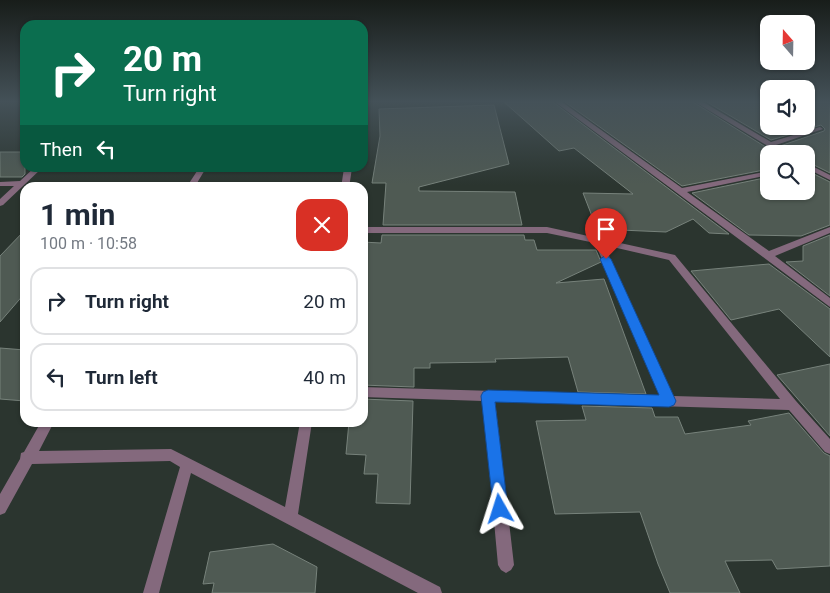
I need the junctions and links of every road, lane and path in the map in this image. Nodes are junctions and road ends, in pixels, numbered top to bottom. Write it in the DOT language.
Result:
graph roads {
  1 [pos="596,130"];
  2 [pos="746,130"];
  3 [pos="818,130"];
  4 [pos="771,144"];
  5 [pos="815,170"];
  6 [pos="33,172"];
  7 [pos="760,175"];
  8 [pos="830,178"];
  9 [pos="22,182"];
  10 [pos="20,183"];
  11 [pos="0,184"];
  12 [pos="20,184"];
  13 [pos="679,191"];
  14 [pos="0,203"];
  15 [pos="368,230"];
  16 [pos="830,230"];
  17 [pos="598,241"];
  18 [pos="768,255"];
  19 [pos="830,303"];
  20 [pos="368,392"];
  21 [pos="488,396"];
  22 [pos="669,401"];
  23 [pos="792,405"];
  24 [pos="45,427"];
  25 [pos="305,427"];
  26 [pos="830,448"];
  27 [pos="26,458"];
  28 [pos="187,464"];
  29 [pos="0,508"];
  30 [pos="290,518"];
  31 [pos="506,565"];
  32 [pos="151,593"];
  33 [pos="434,593"];
  1 -- 13 [label="street"];
  2 -- 4 [label="street"];
  3 -- 4 [label="street"];
  5 -- 8 [label="street"];
  6 -- 9 [label="street"];
  7 -- 13 [label="street"];
  10 -- 11 [label="street"];
  12 -- 14 [label="street"];
  13 -- 18 [label="street"];
  15 -- 17 [label="street"];
  16 -- 18 [label="street"];
  17 -- 22 [label="street"];
  17 -- 23 [label="street"];
  18 -- 19 [label="street"];
  20 -- 21 [label="street"];
  21 -- 22 [label="street"];
  21 -- 31 [label="street"];
  22 -- 23 [label="street"];
  23 -- 26 [label="street"];
  24 -- 27 [label="street"];
  25 -- 30 [label="street"];
  27 -- 28 [label="street"];
  27 -- 29 [label="street"];
  28 -- 30 [label="street"];
  28 -- 32 [label="street"];
  30 -- 33 [label="street"];
}
